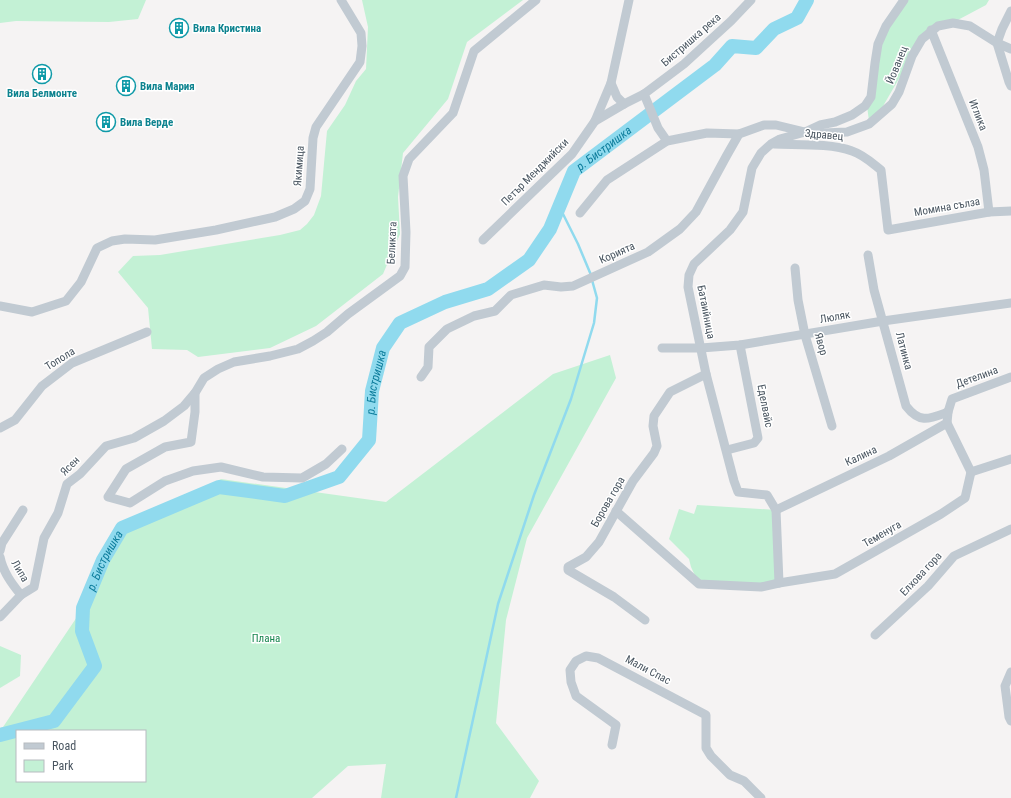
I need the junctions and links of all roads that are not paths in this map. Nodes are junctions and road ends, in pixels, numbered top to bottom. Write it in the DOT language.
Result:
graph roads {
  1 [pos="341,0"];
  2 [pos="536,0"];
  3 [pos="628,0"];
  4 [pos="751,0"];
  5 [pos="904,0"];
  6 [pos="1011,11"];
  7 [pos="932,30"];
  8 [pos="997,43"];
  9 [pos="1011,49"];
  10 [pos="611,83"];
  11 [pos="1011,86"];
  12 [pos="644,94"];
  13 [pos="624,104"];
  14 [pos="595,121"];
  15 [pos="805,132"];
  16 [pos="739,134"];
  17 [pos="667,141"];
  18 [pos="771,144"];
  19 [pos="1011,211"];
  20 [pos="990,212"];
  21 [pos="580,213"];
  22 [pos="888,230"];
  23 [pos="483,240"];
  24 [pos="868,255"];
  25 [pos="795,268"];
  26 [pos="1011,303"];
  27 [pos="0,306"];
  28 [pos="883,321"];
  29 [pos="148,332"];
  30 [pos="805,335"];
  31 [pos="740,345"];
  32 [pos="662,348"];
  33 [pos="701,348"];
  34 [pos="706,374"];
  35 [pos="421,377"];
  36 [pos="1011,377"];
  37 [pos="195,393"];
  38 [pos="948,412"];
  39 [pos="947,423"];
  40 [pos="832,426"];
  41 [pos="0,428"];
  42 [pos="342,449"];
  43 [pos="727,450"];
  44 [pos="1011,459"];
  45 [pos="971,472"];
  46 [pos="23,510"];
  47 [pos="776,510"];
  48 [pos="616,511"];
  49 [pos="1011,529"];
  50 [pos="0,551"];
  51 [pos="0,557"];
  52 [pos="779,582"];
  53 [pos="21,595"];
  54 [pos="0,617"];
  55 [pos="645,620"];
  56 [pos="875,635"];
  57 [pos="1010,675"];
  58 [pos="1011,721"];
  59 [pos="612,745"];
  60 [pos="761,798"];
  1 -- 27 [label="street, Якимица"];
  2 -- 37 [label="street, Беликата"];
  3 -- 10 [label="street, Петър Менджийски"];
  4 -- 12 [label="street, Бистришка река"];
  5 -- 15 [label="street"];
  6 -- 8 [label="street"];
  7 -- 8 [label="street, Йованец"];
  7 -- 15 [label="street, Йованец"];
  7 -- 20 [label="street, Иглика"];
  8 -- 9 [label="street, Йованец"];
  8 -- 11 [label="street"];
  10 -- 13 [label="street"];
  10 -- 14 [label="street, Петър Менджийски"];
  12 -- 13 [label="street, Бистришка река"];
  12 -- 17 [label="street"];
  13 -- 14 [label="street, Бистришка река"];
  14 -- 23 [label="street, Петър Менджийски"];
  15 -- 16 [label="street"];
  15 -- 18 [label="street, Батаийница"];
  16 -- 17 [label="street"];
  16 -- 35 [label="street, Корията"];
  17 -- 21 [label="street"];
  18 -- 22 [label="street, Здравец"];
  18 -- 33 [label="street, Батаийница"];
  19 -- 20 [label="street, Момина сълза"];
  20 -- 22 [label="street, Момина сълза"];
  24 -- 28 [label="street, Латинка"];
  25 -- 30 [label="street, Явор"];
  26 -- 28 [label="street, Люляк"];
  28 -- 30 [label="street, Люляк"];
  28 -- 38 [label="street, Латинка"];
  29 -- 41 [label="street, Топола"];
  30 -- 31 [label="street, Люляк"];
  30 -- 40 [label="street, Явор"];
  31 -- 33 [label="street, Люляк"];
  31 -- 43 [label="street, Еделвайс"];
  32 -- 33 [label="street, Люляк"];
  33 -- 34 [label="street, Батаийница"];
  34 -- 43 [label="street, Батаийница"];
  34 -- 48 [label="street, Борова гора"];
  36 -- 38 [label="street, Детелина"];
  37 -- 42 [label="street"];
  37 -- 53 [label="street, Ясен"];
  38 -- 39 [label="street"];
  39 -- 45 [label="street"];
  39 -- 47 [label="street, Калина"];
  43 -- 47 [label="street, Батаийница"];
  44 -- 45 [label="street"];
  45 -- 52 [label="street, Теменуга"];
  46 -- 50 [label="street, Липа"];
  47 -- 52 [label="street"];
  48 -- 52 [label="street, Теменуга"];
  48 -- 55 [label="street, Борова гора"];
  49 -- 56 [label="street, Елхова гора"];
  51 -- 53 [label="street, Липа"];
  53 -- 54 [label="street, Ясен"];
  57 -- 58 [label="street"];
  59 -- 60 [label="street, Мали Спас"];
}
